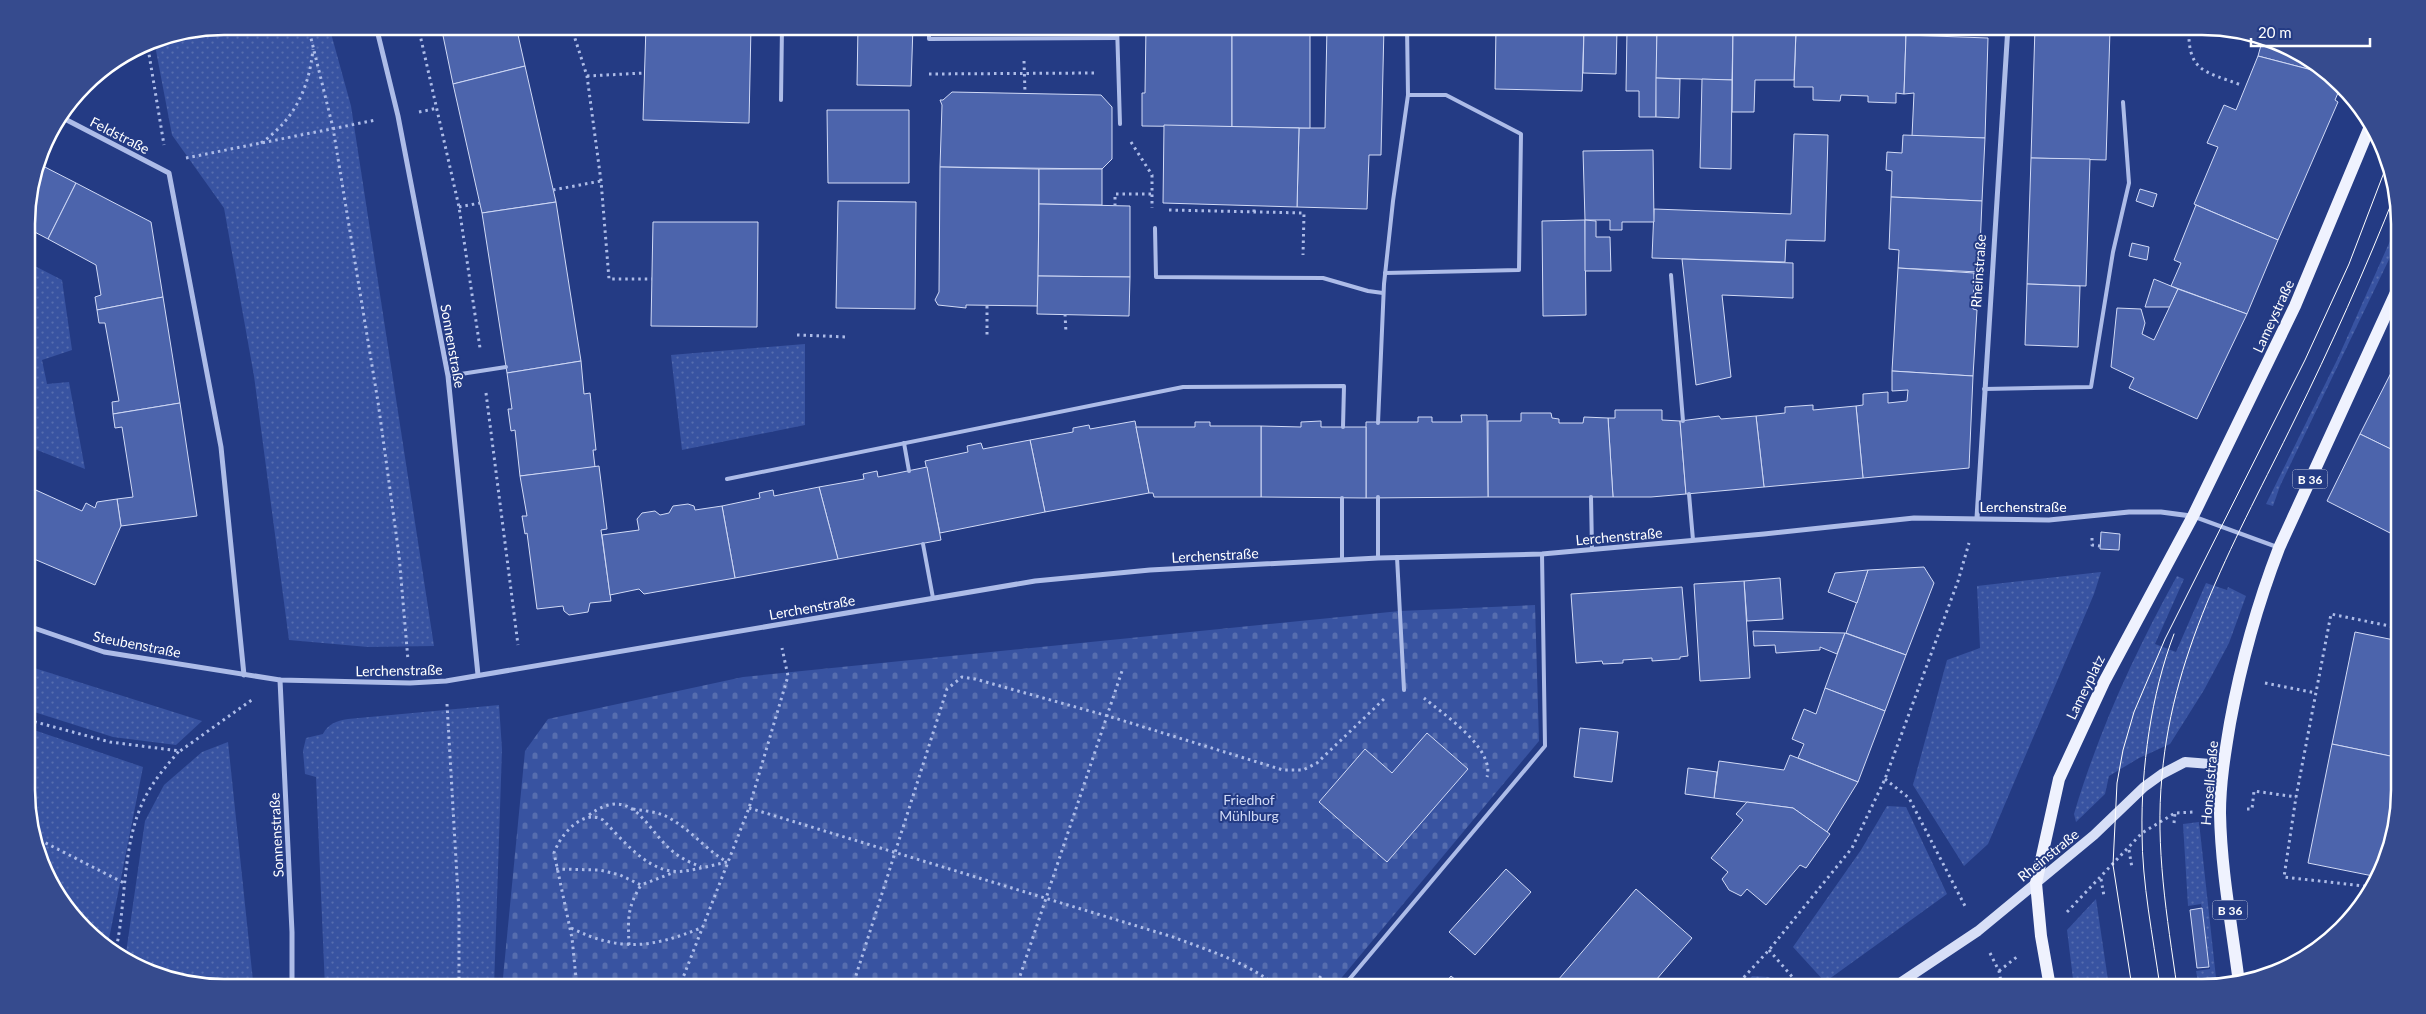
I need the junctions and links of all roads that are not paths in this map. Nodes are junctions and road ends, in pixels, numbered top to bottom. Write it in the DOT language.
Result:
graph roads {
  1 [pos="378,35"];
  2 [pos="782,35"];
  3 [pos="929,35"];
  4 [pos="1407,35"];
  5 [pos="2007,35"];
  6 [pos="1117,38"];
  7 [pos="1408,95"];
  8 [pos="781,100"];
  9 [pos="2124,102"];
  10 [pos="66,120"];
  11 [pos="1120,124"];
  12 [pos="2368,132"];
  13 [pos="1154,228"];
  14 [pos="1385,272"];
  15 [pos="1671,275"];
  16 [pos="1383,293"];
  17 [pos="2391,303"];
  18 [pos="506,367"];
  19 [pos="448,376"];
  20 [pos="1984,389"];
  21 [pos="1683,421"];
  22 [pos="1378,423"];
  23 [pos="1343,427"];
  24 [pos="904,443"];
  25 [pos="910,471"];
  26 [pos="728,479"];
  27 [pos="1689,494"];
  28 [pos="1592,497"];
  29 [pos="1342,498"];
  30 [pos="1378,498"];
  31 [pos="2193,516"];
  32 [pos="1976,518"];
  33 [pos="1693,540"];
  34 [pos="923,544"];
  35 [pos="2279,548"];
  36 [pos="1592,549"];
  37 [pos="1542,554"];
  38 [pos="1396,557"];
  39 [pos="1378,558"];
  40 [pos="1342,560"];
  41 [pos="933,598"];
  42 [pos="35,628"];
  43 [pos="244,675"];
  44 [pos="478,675"];
  45 [pos="280,680"];
  46 [pos="1404,690"];
  47 [pos="2223,765"];
  48 [pos="2036,884"];
  49 [pos="2238,975"];
  50 [pos="292,979"];
  51 [pos="1350,979"];
  52 [pos="1906,979"];
  53 [pos="2049,979"];
  1 -- 19 [label="street, Sonnenstraße"];
  2 -- 8 [label="lane"];
  3 -- 6 [label="lane"];
  4 -- 7 [label="lane"];
  5 -- 20 [label="street, Rheinstraße"];
  6 -- 11 [label="lane"];
  7 -- 14 [label="lane"];
  7 -- 14 [label="lane"];
  9 -- 20 [label="lane"];
  10 -- 43 [label="street, Feldstraße"];
  12 -- 31 [label="main road, Lameystraße"];
  13 -- 16 [label="lane"];
  14 -- 16 [label="lane"];
  15 -- 21 [label="lane"];
  16 -- 22 [label="lane"];
  17 -- 35 [label="main road, B 36"];
  18 -- 19 [label="lane"];
  19 -- 44 [label="street, Sonnenstraße"];
  20 -- 32 [label="street, Rheinstraße"];
  23 -- 24 [label="lane"];
  24 -- 25 [label="lane"];
  24 -- 26 [label="lane"];
  27 -- 33 [label="lane"];
  28 -- 36 [label="lane"];
  29 -- 40 [label="lane"];
  30 -- 39 [label="lane"];
  31 -- 32 [label="street, Lerchenstraße"];
  31 -- 35 [label="lane"];
  31 -- 48 [label="main road, Lameyplatz"];
  32 -- 33 [label="street, Lerchenstraße"];
  33 -- 36 [label="street, Lerchenstraße"];
  34 -- 41 [label="lane"];
  35 -- 47 [label="main road, Honsellstraße / B 36"];
  36 -- 37 [label="street, Lerchenstraße"];
  37 -- 38 [label="street, Lerchenstraße"];
  37 -- 51 [label="lane"];
  38 -- 39 [label="street, Lerchenstraße"];
  38 -- 46 [label="lane"];
  39 -- 40 [label="street, Lerchenstraße"];
  40 -- 41 [label="street, Lerchenstraße"];
  41 -- 44 [label="street, Lerchenstraße"];
  42 -- 43 [label="street, Steubenstraße"];
  43 -- 45 [label="street, Lerchenstraße"];
  44 -- 45 [label="street, Lerchenstraße"];
  45 -- 50 [label="street, Sonnenstraße"];
  47 -- 48 [label="street, Rheinstraße"];
  47 -- 49 [label="main road, Honsellstraße / B 36"];
  48 -- 52 [label="street, Rheinstraße"];
  48 -- 53 [label="main road"];
}
